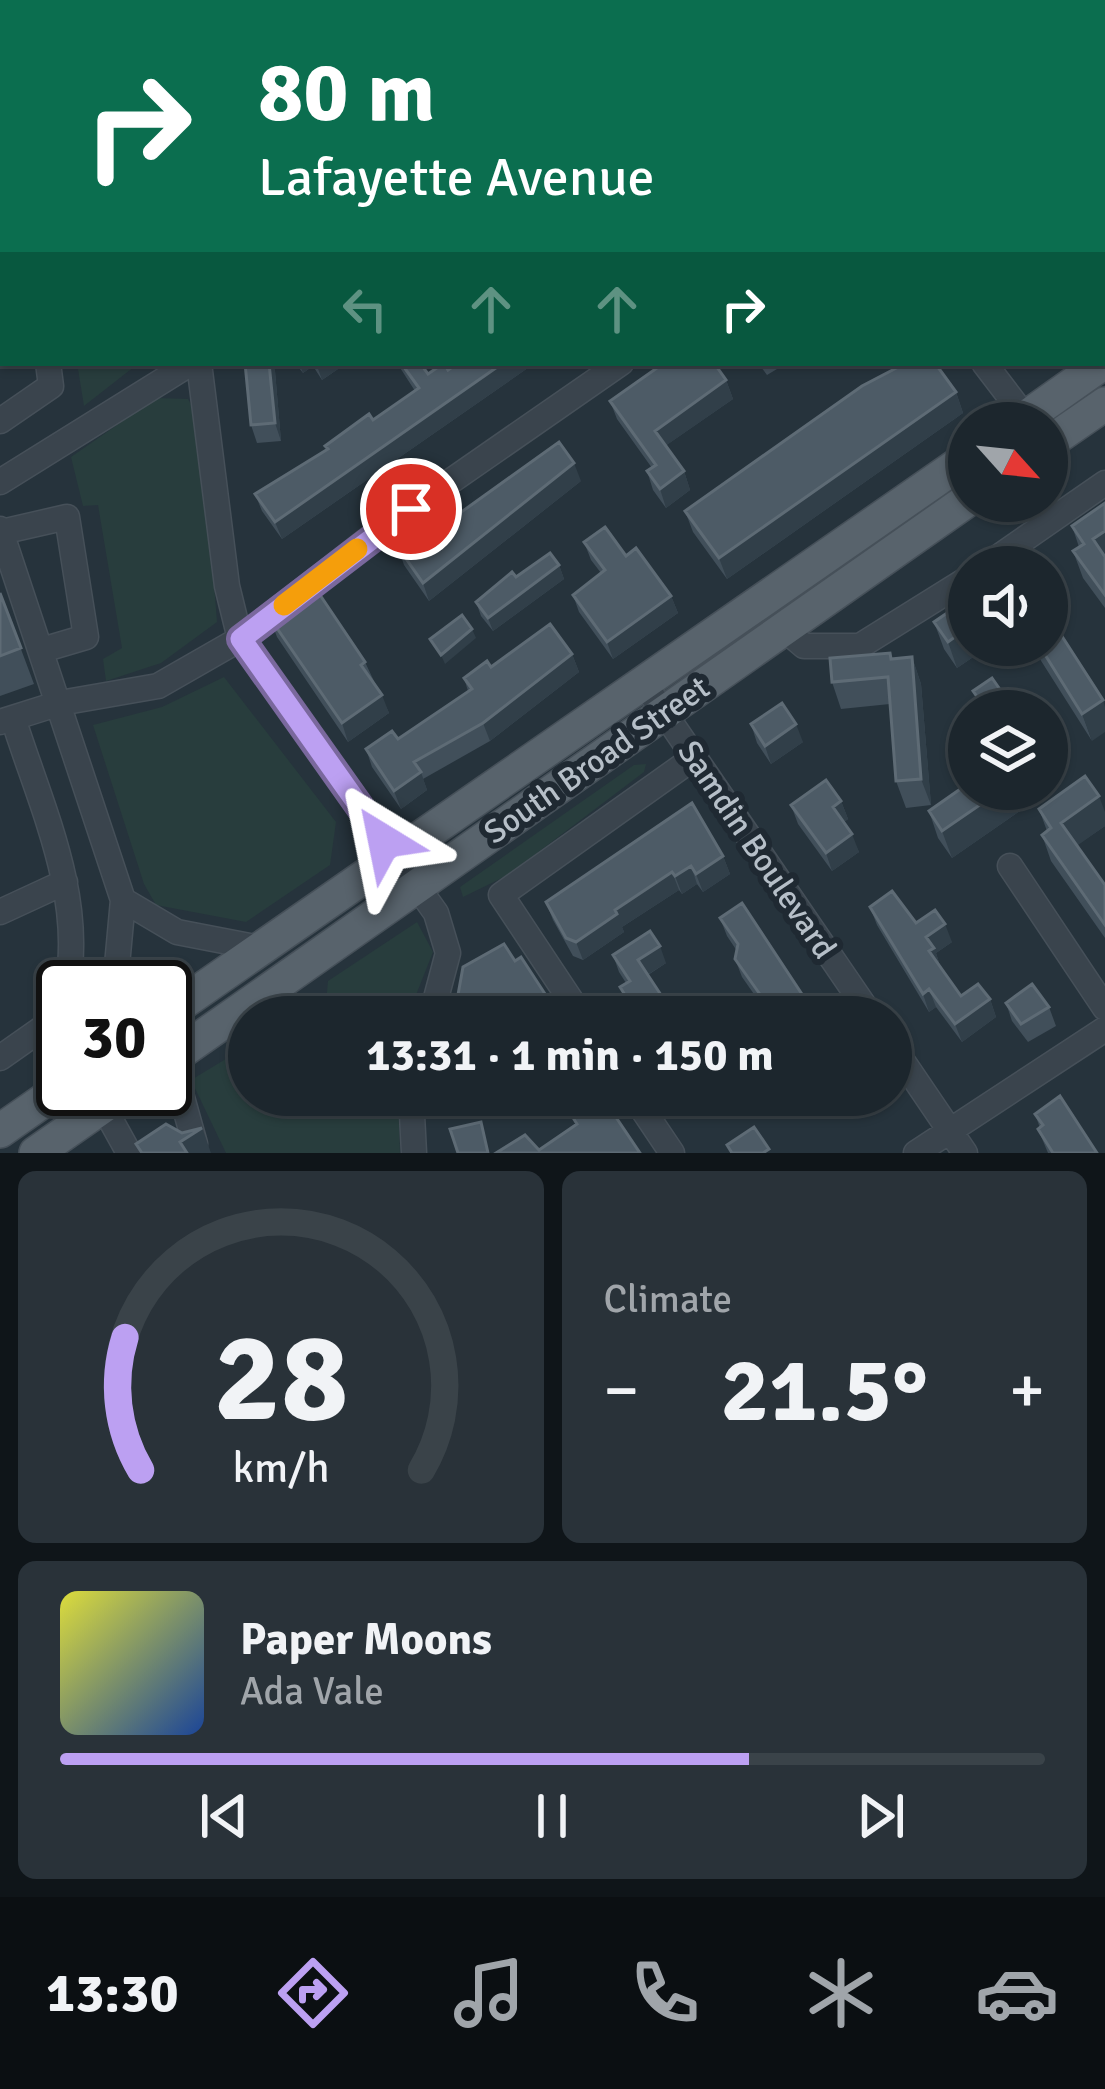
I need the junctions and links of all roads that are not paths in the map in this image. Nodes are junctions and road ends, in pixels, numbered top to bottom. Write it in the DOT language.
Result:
graph roads {
  1 [pos="48,366"];
  2 [pos="190,366"];
  3 [pos="195,366"];
  4 [pos="617,366"];
  5 [pos="986,366"];
  6 [pos="1100,366"];
  7 [pos="1012,402"];
  8 [pos="1059,402"];
  9 [pos="1105,404"];
  10 [pos="1068,416"];
  11 [pos="0,421"];
  12 [pos="948,471"];
  13 [pos="0,482"];
  14 [pos="1105,483"];
  15 [pos="948,514"];
  16 [pos="0,531"];
  17 [pos="1014,546"];
  18 [pos="948,591"];
  19 [pos="784,628"];
  20 [pos="241,639"];
  21 [pos="42,650"];
  22 [pos="643,682"];
  23 [pos="61,703"];
  24 [pos="664,710"];
  25 [pos="6,720"];
  26 [pos="695,757"];
  27 [pos="393,855"];
  28 [pos="1010,866"];
  29 [pos="65,882"];
  30 [pos="415,886"];
  31 [pos="123,900"];
  32 [pos="0,912"];
  33 [pos="260,948"];
  34 [pos="69,960"];
  35 [pos="117,960"];
  36 [pos="192,996"];
  37 [pos="271,996"];
  38 [pos="437,996"];
  39 [pos="568,996"];
  40 [pos="858,996"];
  41 [pos="1105,1008"];
  42 [pos="228,1026"];
  43 [pos="1105,1029"];
  44 [pos="36,1032"];
  45 [pos="192,1047"];
  46 [pos="0,1058"];
  47 [pos="912,1075"];
  48 [pos="36,1106"];
  49 [pos="89,1116"];
  50 [pos="120,1116"];
  51 [pos="186,1116"];
  52 [pos="412,1116"];
  53 [pos="647,1116"];
  54 [pos="0,1131"];
  55 [pos="950,1131"];
  56 [pos="195,1144"];
  57 [pos="36,1153"];
  58 [pos="129,1153"];
  59 [pos="415,1153"];
  60 [pos="672,1153"];
  61 [pos="916,1153"];
  62 [pos="965,1153"];
  1 -- 11 [label="street"];
  2 -- 13 [label="street"];
  3 -- 20 [label="street"];
  4 -- 20 [label="street"];
  5 -- 7 [label="street"];
  6 -- 8 [label="main road"];
  9 -- 10 [label="main road"];
  12 -- 22 [label="main road, South Broad Street"];
  14 -- 17 [label="street"];
  15 -- 19 [label="main road, South Broad Street"];
  16 -- 21 [label="street"];
  16 -- 21 [label="street"];
  18 -- 19 [label="street"];
  19 -- 24 [label="main road, South Broad Street"];
  20 -- 23 [label="street"];
  20 -- 27 [label="street"];
  21 -- 23 [label="street"];
  22 -- 24 [label="street, Samdin Boulevard"];
  22 -- 27 [label="main road, South Broad Street"];
  23 -- 25 [label="street"];
  23 -- 31 [label="street"];
  24 -- 26 [label="street, Samdin Boulevard"];
  24 -- 30 [label="main road, South Broad Street"];
  25 -- 29 [label="street"];
  26 -- 39 [label="street"];
  26 -- 40 [label="street, Samdin Boulevard"];
  27 -- 30 [label="street"];
  27 -- 33 [label="main road, South Broad Street"];
  28 -- 41 [label="street"];
  29 -- 32 [label="street"];
  29 -- 34 [label="street"];
  30 -- 37 [label="main road, South Broad Street"];
  30 -- 38 [label="street"];
  31 -- 33 [label="street"];
  31 -- 35 [label="street"];
  33 -- 36 [label="main road, South Broad Street"];
  42 -- 45 [label="main road, South Broad Street"];
  43 -- 55 [label="street"];
  44 -- 46 [label="street"];
  47 -- 55 [label="street"];
  48 -- 54 [label="main road"];
  49 -- 57 [label="main road"];
  50 -- 58 [label="street"];
  51 -- 56 [label="street"];
  52 -- 59 [label="street"];
  53 -- 60 [label="street"];
  55 -- 61 [label="street"];
  55 -- 62 [label="street"];
}
